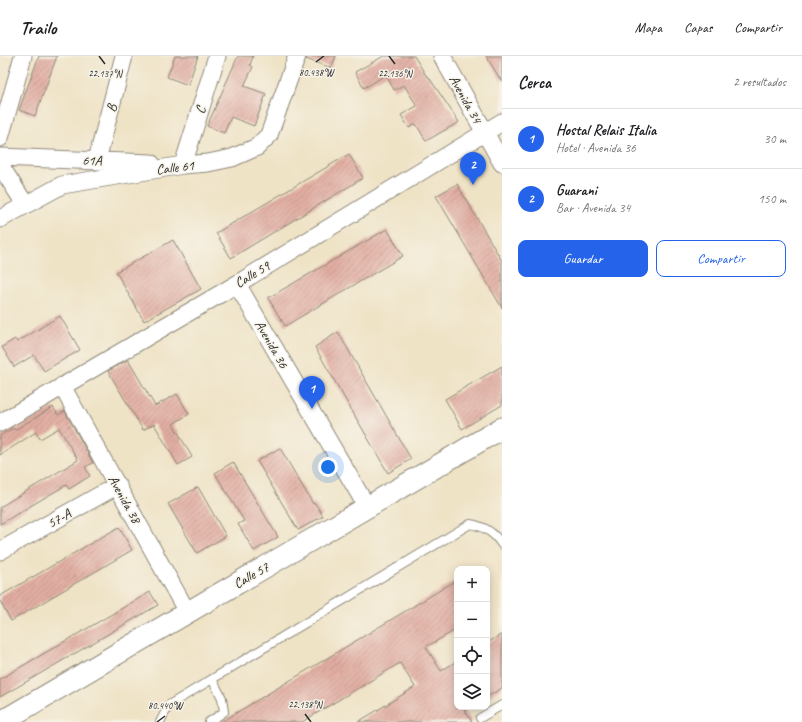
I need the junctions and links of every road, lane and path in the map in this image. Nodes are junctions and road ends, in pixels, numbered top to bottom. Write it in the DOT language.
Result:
graph roads {
  1 [pos="23,56"];
  2 [pos="124,56"];
  3 [pos="217,56"];
  4 [pos="297,56"];
  5 [pos="442,56"];
  6 [pos="502,122"];
  7 [pos="484,132"];
  8 [pos="0,138"];
  9 [pos="0,157"];
  10 [pos="97,160"];
  11 [pos="502,163"];
  12 [pos="0,165"];
  13 [pos="183,165"];
  14 [pos="25,204"];
  15 [pos="0,219"];
  16 [pos="237,284"];
  17 [pos="62,386"];
  18 [pos="0,423"];
  19 [pos="502,428"];
  20 [pos="118,485"];
  21 [pos="367,507"];
  22 [pos="502,545"];
  23 [pos="0,551"];
  24 [pos="187,612"];
  25 [pos="212,679"];
  26 [pos="502,705"];
  27 [pos="480,718"];
  28 [pos="1,722"];
  29 [pos="160,722"];
  30 [pos="209,722"];
  1 -- 8 [label="street"];
  2 -- 10 [label="street, B"];
  3 -- 13 [label="street, C"];
  4 -- 13 [label="street, Calle 61"];
  5 -- 7 [label="street, Avenida 34"];
  6 -- 7 [label="street, Calle 59"];
  7 -- 11 [label="street, Avenida 34"];
  7 -- 16 [label="street, Calle 59"];
  9 -- 10 [label="street, 61A"];
  10 -- 13 [label="street, 61A"];
  12 -- 14 [label="street"];
  13 -- 14 [label="street, Calle 61"];
  14 -- 15 [label="street, Calle 61"];
  16 -- 17 [label="street, Calle 59"];
  16 -- 21 [label="street, Avenida 36"];
  17 -- 18 [label="street, Calle 59"];
  17 -- 20 [label="street, Avenida 38"];
  19 -- 21 [label="street, Calle 57"];
  20 -- 23 [label="street, 57-A"];
  20 -- 24 [label="street, Avenida 38"];
  21 -- 24 [label="street, Calle 57"];
  22 -- 25 [label="lane"];
  24 -- 28 [label="street, Calle 57"];
  25 -- 29 [label="lane"];
  25 -- 30 [label="lane"];
  26 -- 27 [label="lane"];
}
